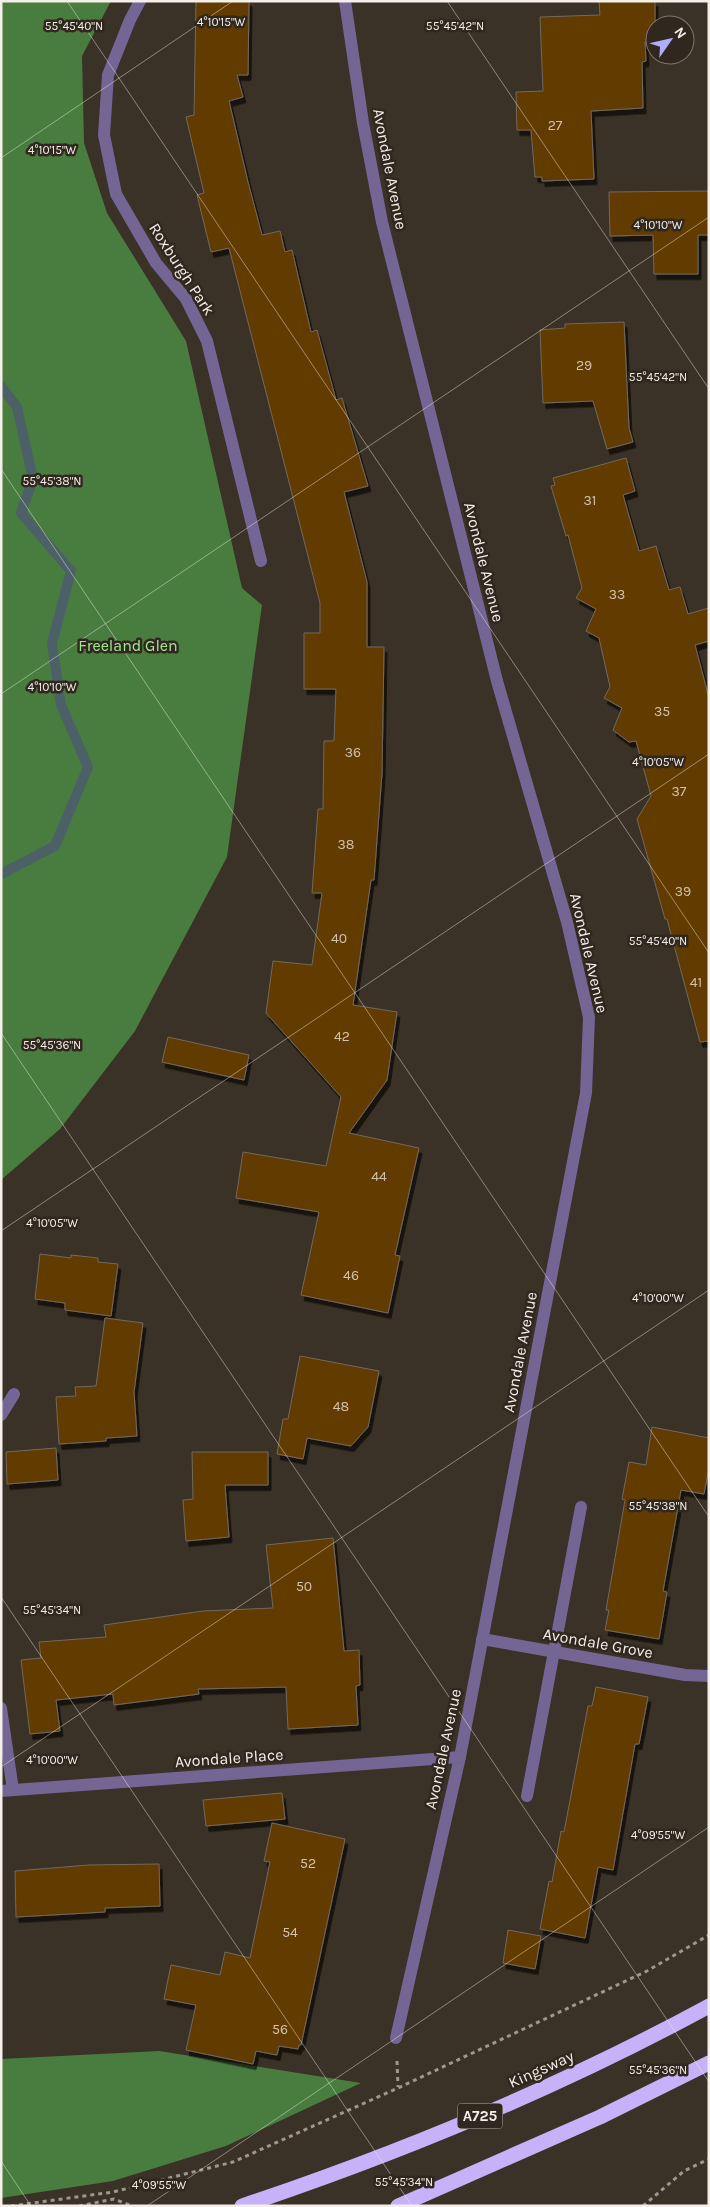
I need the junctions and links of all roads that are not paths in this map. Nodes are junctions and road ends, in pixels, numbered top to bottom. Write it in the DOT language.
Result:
graph roads {
  1 [pos="140,1"];
  2 [pos="345,1"];
  3 [pos="260,561"];
  4 [pos="14,1394"];
  5 [pos="1,1415"];
  6 [pos="581,1507"];
  7 [pos="482,1639"];
  8 [pos="553,1651"];
  9 [pos="709,1676"];
  10 [pos="1,1708"];
  11 [pos="460,1757"];
  12 [pos="7,1791"];
  13 [pos="527,1796"];
  14 [pos="709,2006"];
  15 [pos="396,2038"];
  16 [pos="709,2063"];
  17 [pos="242,2206"];
  18 [pos="398,2206"];
  1 -- 3 [label="street, Roxburgh Park"];
  2 -- 7 [label="street, Avondale Avenue"];
  4 -- 5 [label="street"];
  6 -- 8 [label="street"];
  7 -- 8 [label="street, Avondale Grove"];
  7 -- 11 [label="street, Avondale Avenue"];
  8 -- 9 [label="street, Avondale Grove"];
  8 -- 13 [label="street"];
  10 -- 12 [label="street"];
  11 -- 12 [label="street, Avondale Place"];
  11 -- 15 [label="street, Avondale Avenue"];
  14 -- 17 [label="highway, Kingsway / A725"];
  16 -- 18 [label="highway"];
}
